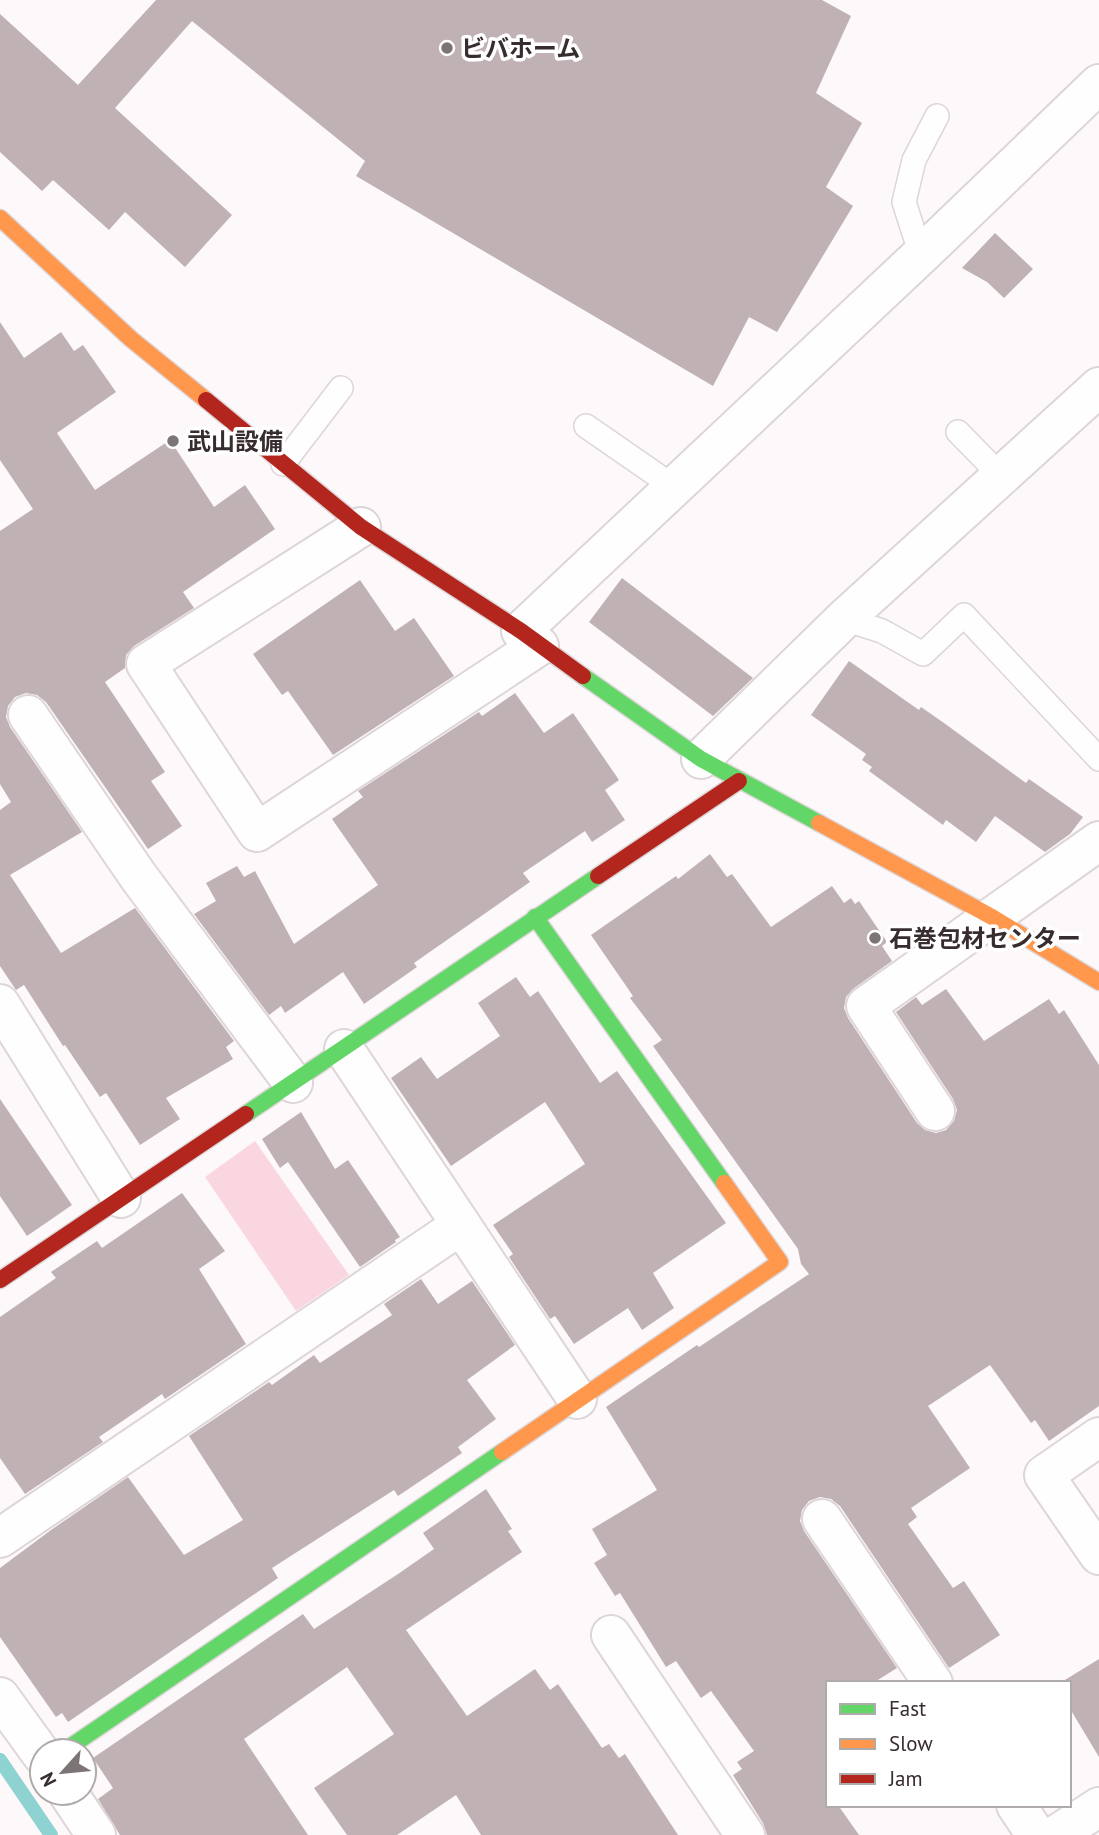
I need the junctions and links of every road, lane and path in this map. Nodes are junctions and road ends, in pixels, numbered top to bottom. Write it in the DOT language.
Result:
graph roads {
  1 [pos="1099,84"];
  2 [pos="937,116"];
  3 [pos="0,218"];
  4 [pos="921,255"];
  5 [pos="1099,387"];
  6 [pos="341,388"];
  7 [pos="586,426"];
  8 [pos="958,432"];
  9 [pos="283,464"];
  10 [pos="1001,476"];
  11 [pos="674,487"];
  12 [pos="361,527"];
  13 [pos="844,619"];
  14 [pos="530,639"];
  15 [pos="28,715"];
  16 [pos="701,759"];
  17 [pos="1099,759"];
  18 [pos="739,781"];
  19 [pos="1099,841"];
  20 [pos="535,917"];
  21 [pos="992,917"];
  22 [pos="1099,982"];
  23 [pos="0,1004"];
  24 [pos="344,1049"];
  25 [pos="293,1083"];
  26 [pos="935,1111"];
  27 [pos="121,1198"];
  28 [pos="461,1225"];
  29 [pos="0,1280"];
  30 [pos="577,1399"];
  31 [pos="1099,1437"];
  32 [pos="822,1519"];
  33 [pos="0,1538"];
  34 [pos="1099,1555"];
  35 [pos="611,1635"];
  36 [pos="932,1681"];
  37 [pos="0,1697"];
  38 [pos="29,1737"];
  39 [pos="84,1737"];
  40 [pos="77,1807"];
  41 [pos="1017,1807"];
  42 [pos="1099,1807"];
  43 [pos="96,1835"];
  44 [pos="745,1835"];
  45 [pos="1036,1835"];
  46 [pos="1056,1835"];
  1 -- 4 [label="street"];
  2 -- 4 [label="lane"];
  3 -- 9 [label="street"];
  4 -- 11 [label="street"];
  5 -- 10 [label="street"];
  6 -- 9 [label="lane"];
  7 -- 11 [label="lane"];
  8 -- 10 [label="lane"];
  9 -- 12 [label="street"];
  10 -- 13 [label="street"];
  11 -- 14 [label="street"];
  12 -- 14 [label="street"];
  12 -- 14 [label="street"];
  13 -- 16 [label="street"];
  13 -- 17 [label="lane"];
  14 -- 16 [label="street"];
  15 -- 25 [label="street"];
  16 -- 18 [label="street"];
  18 -- 20 [label="street"];
  18 -- 21 [label="street"];
  19 -- 21 [label="street"];
  20 -- 24 [label="street"];
  20 -- 30 [label="street"];
  21 -- 22 [label="street"];
  21 -- 26 [label="street"];
  23 -- 27 [label="street"];
  24 -- 25 [label="street"];
  24 -- 28 [label="street"];
  25 -- 27 [label="street"];
  27 -- 29 [label="street"];
  28 -- 30 [label="street"];
  28 -- 33 [label="street"];
  30 -- 39 [label="street"];
  31 -- 34 [label="street"];
  32 -- 36 [label="street"];
  35 -- 44 [label="street"];
  37 -- 38 [label="street"];
  40 -- 43 [label="street"];
  41 -- 45 [label="street"];
  42 -- 46 [label="street"];
}
